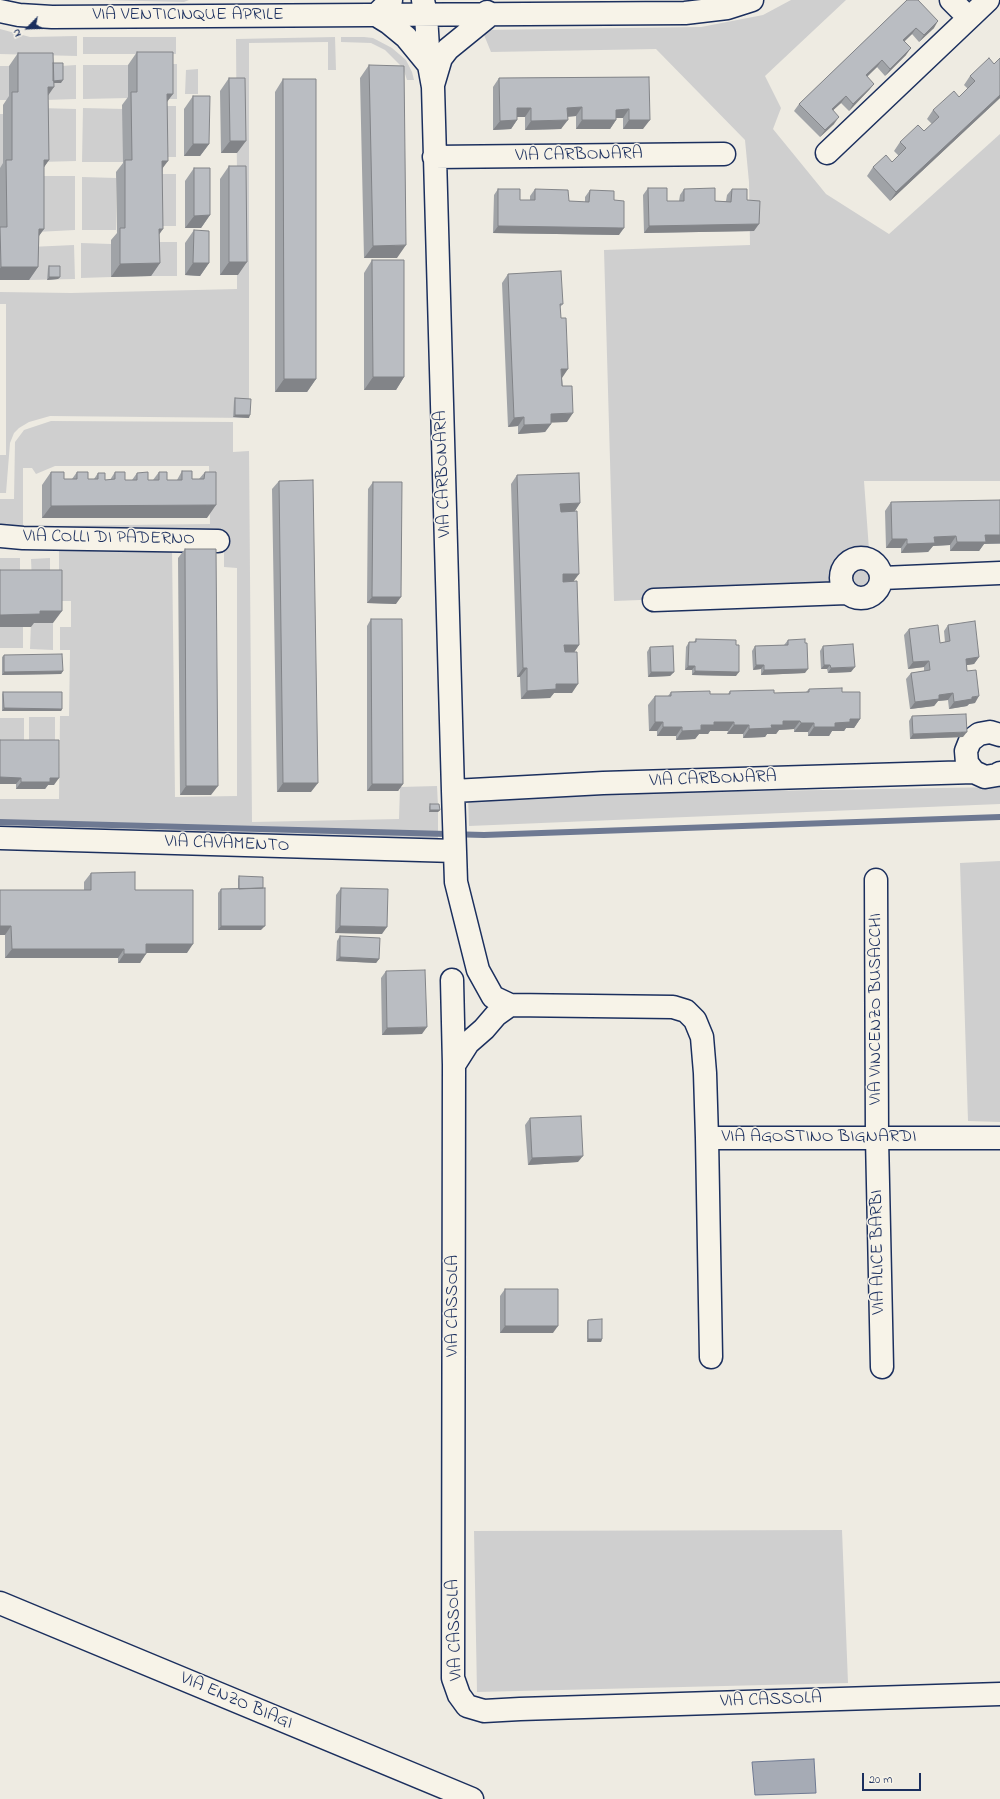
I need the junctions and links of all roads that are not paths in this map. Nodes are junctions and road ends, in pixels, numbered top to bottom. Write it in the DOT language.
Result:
graph roads {
  1 [pos="391,0"];
  2 [pos="466,0"];
  3 [pos="752,0"];
  4 [pos="951,0"];
  5 [pos="988,0"];
  6 [pos="431,7"];
  7 [pos="0,11"];
  8 [pos="491,14"];
  9 [pos="376,15"];
  10 [pos="969,18"];
  11 [pos="435,61"];
  12 [pos="724,154"];
  13 [pos="827,154"];
  14 [pos="434,158"];
  15 [pos="0,536"];
  16 [pos="218,541"];
  17 [pos="1000,573"];
  18 [pos="882,578"];
  19 [pos="847,592"];
  20 [pos="654,600"];
  21 [pos="1000,735"];
  22 [pos="974,772"];
  23 [pos="1000,772"];
  24 [pos="453,791"];
  25 [pos="0,838"];
  26 [pos="455,851"];
  27 [pos="876,880"];
  28 [pos="452,980"];
  29 [pos="510,1005"];
  30 [pos="454,1065"];
  31 [pos="707,1138"];
  32 [pos="877,1138"];
  33 [pos="1000,1138"];
  34 [pos="711,1357"];
  35 [pos="882,1367"];
  36 [pos="0,1604"];
  37 [pos="1000,1694"];
  38 [pos="470,1798"];
  1 -- 9 [label="street"];
  2 -- 8 [label="street, VIA VENTICINQUE APRILE"];
  3 -- 8 [label="street, VIA VENTICINQUE APRILE"];
  4 -- 10 [label="street"];
  5 -- 10 [label="street"];
  6 -- 8 [label="street, VIA VENTICINQUE APRILE"];
  6 -- 9 [label="street, VIA VENTICINQUE APRILE"];
  6 -- 11 [label="street"];
  7 -- 9 [label="street, VIA VENTICINQUE APRILE"];
  8 -- 11 [label="street"];
  9 -- 11 [label="street"];
  10 -- 13 [label="street"];
  11 -- 14 [label="street, VIA CARBONARA"];
  12 -- 14 [label="street, VIA CARBONARA"];
  14 -- 24 [label="street, VIA CARBONARA"];
  15 -- 16 [label="street, VIA COLLI DI PADERNO"];
  17 -- 18 [label="street"];
  18 -- 19 [label="street"];
  18 -- 19 [label="street"];
  19 -- 20 [label="street"];
  21 -- 22 [label="street"];
  22 -- 23 [label="street, VIA CARBONARA"];
  22 -- 24 [label="street, VIA CARBONARA"];
  24 -- 26 [label="street, VIA CARBONARA"];
  25 -- 26 [label="street, VIA CAVAMENTO"];
  26 -- 29 [label="street"];
  27 -- 32 [label="street, VIA VINCENZO BUSACCHI"];
  28 -- 30 [label="street, VIA CASSOLA"];
  29 -- 30 [label="street"];
  29 -- 31 [label="street, VIA AGOSTINO BIGNARDI"];
  30 -- 37 [label="street, VIA CASSOLA"];
  31 -- 32 [label="street, VIA AGOSTINO BIGNARDI"];
  31 -- 34 [label="street"];
  32 -- 33 [label="street, VIA AGOSTINO BIGNARDI"];
  32 -- 35 [label="street, VIA ALICE BARBI"];
  36 -- 38 [label="street, VIA ENZO BIAGI"];
}
